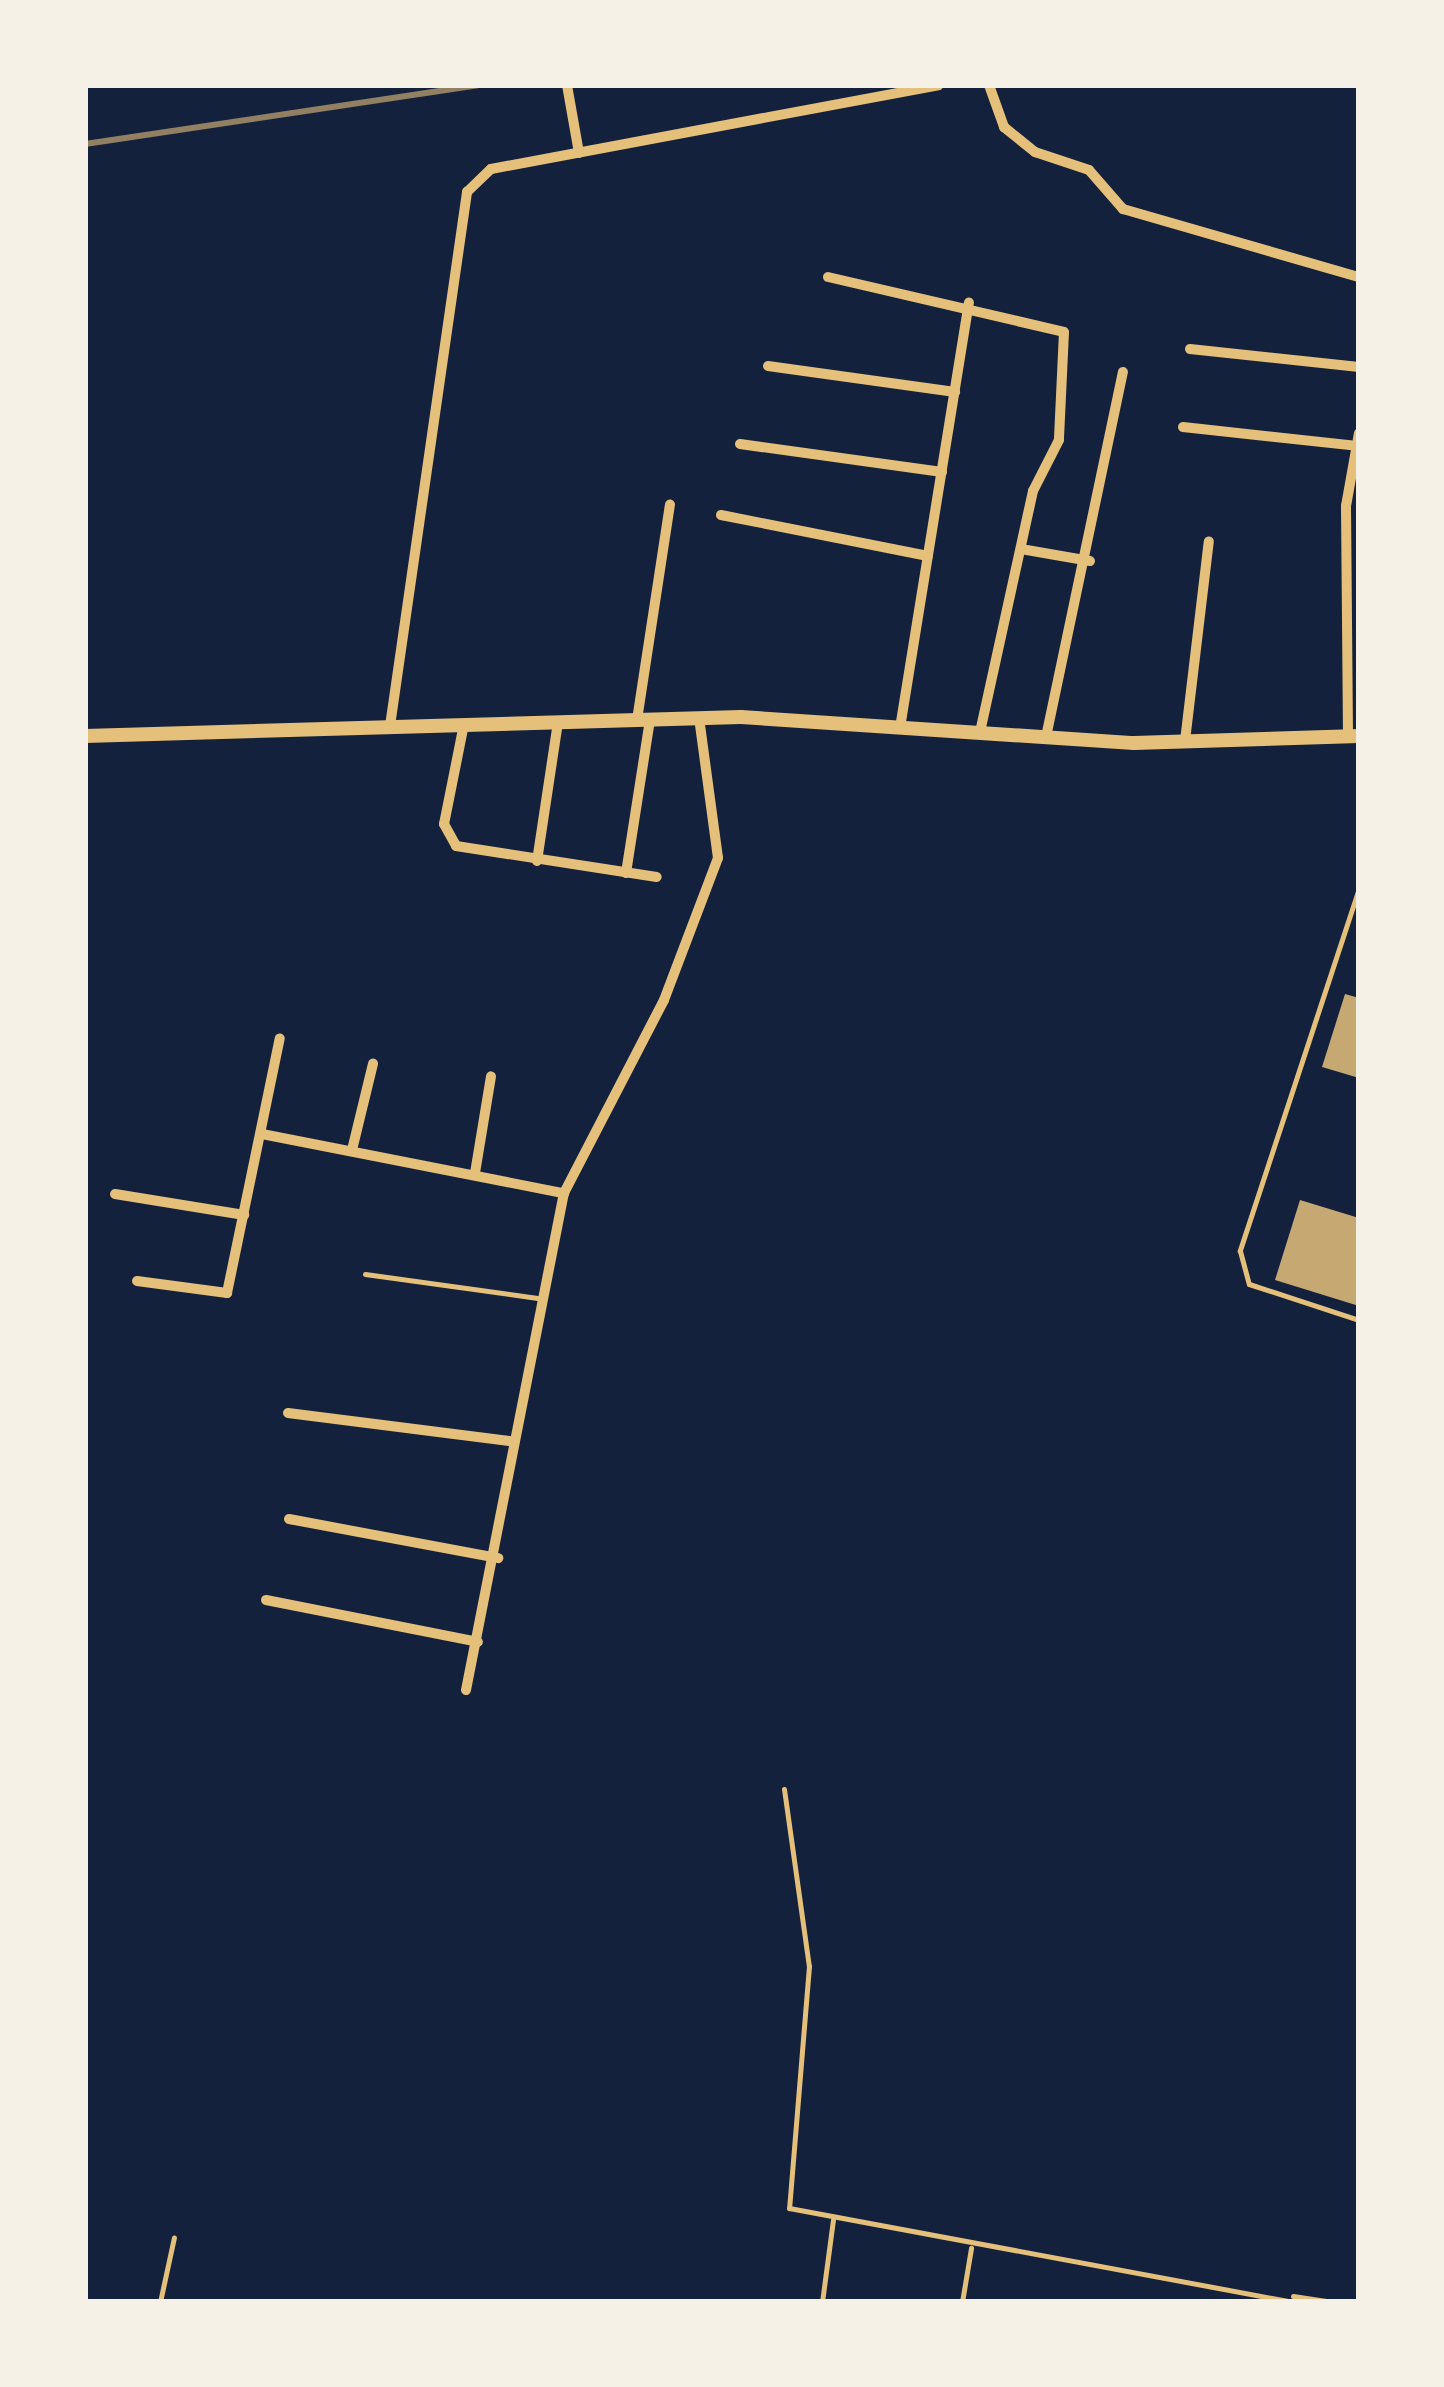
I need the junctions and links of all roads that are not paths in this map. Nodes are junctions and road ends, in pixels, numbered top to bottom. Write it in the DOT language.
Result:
graph roads {
  1 [pos="567,85"];
  2 [pos="938,85"];
  3 [pos="989,85"];
  4 [pos="578,153"];
  5 [pos="1359,277"];
  6 [pos="828,278"];
  7 [pos="969,303"];
  8 [pos="1190,349"];
  9 [pos="768,366"];
  10 [pos="1359,367"];
  11 [pos="1123,372"];
  12 [pos="955,392"];
  13 [pos="1183,427"];
  14 [pos="1359,433"];
  15 [pos="740,444"];
  16 [pos="1357,446"];
  17 [pos="1357,462"];
  18 [pos="942,472"];
  19 [pos="670,506"];
  20 [pos="722,514"];
  21 [pos="1208,540"];
  22 [pos="1021,550"];
  23 [pos="928,556"];
  24 [pos="1090,561"];
  25 [pos="699,718"];
  26 [pos="644,720"];
  27 [pos="558,722"];
  28 [pos="464,724"];
  29 [pos="390,726"];
  30 [pos="900,728"];
  31 [pos="980,733"];
  32 [pos="85,736"];
  33 [pos="1353,736"];
  34 [pos="1046,737"];
  35 [pos="1186,741"];
  36 [pos="537,862"];
  37 [pos="626,873"];
  38 [pos="656,877"];
  39 [pos="1359,888"];
  40 [pos="280,1038"];
  41 [pos="372,1064"];
  42 [pos="491,1076"];
  43 [pos="262,1134"];
  44 [pos="352,1150"];
  45 [pos="475,1173"];
  46 [pos="564,1193"];
  47 [pos="116,1194"];
  48 [pos="244,1216"];
  49 [pos="365,1274"];
  50 [pos="138,1281"];
  51 [pos="537,1298"];
  52 [pos="1359,1320"];
  53 [pos="288,1413"];
  54 [pos="509,1441"];
  55 [pos="289,1519"];
  56 [pos="498,1558"];
  57 [pos="266,1600"];
  58 [pos="478,1642"];
  59 [pos="466,1690"];
  60 [pos="784,1790"];
  61 [pos="833,2220"];
  62 [pos="174,2237"];
  63 [pos="972,2248"];
  64 [pos="1293,2299"];
  65 [pos="160,2302"];
  66 [pos="822,2302"];
  67 [pos="962,2302"];
  68 [pos="1334,2302"];
  1 -- 4 [label="street"];
  2 -- 4 [label="street"];
  3 -- 5 [label="street"];
  4 -- 29 [label="street"];
  6 -- 7 [label="street"];
  7 -- 12 [label="street"];
  7 -- 22 [label="street"];
  8 -- 10 [label="street"];
  9 -- 12 [label="street"];
  11 -- 24 [label="street"];
  12 -- 18 [label="street"];
  13 -- 16 [label="street"];
  14 -- 16 [label="street"];
  15 -- 18 [label="street"];
  16 -- 17 [label="street"];
  17 -- 33 [label="street"];
  18 -- 23 [label="street"];
  19 -- 26 [label="street"];
  20 -- 23 [label="street"];
  21 -- 35 [label="street"];
  22 -- 24 [label="street"];
  22 -- 31 [label="street"];
  23 -- 30 [label="street"];
  24 -- 34 [label="street"];
  25 -- 26 [label="street"];
  25 -- 30 [label="street"];
  25 -- 46 [label="street"];
  26 -- 27 [label="street"];
  26 -- 37 [label="street"];
  27 -- 28 [label="street"];
  27 -- 36 [label="street"];
  28 -- 29 [label="street"];
  28 -- 36 [label="street"];
  29 -- 32 [label="street"];
  30 -- 31 [label="street"];
  31 -- 34 [label="street"];
  33 -- 35 [label="street"];
  34 -- 35 [label="street"];
  36 -- 37 [label="street"];
  37 -- 38 [label="street"];
  39 -- 52 [label="lane"];
  40 -- 43 [label="street"];
  41 -- 44 [label="street"];
  42 -- 45 [label="street"];
  43 -- 44 [label="street"];
  43 -- 48 [label="street"];
  44 -- 45 [label="street"];
  45 -- 46 [label="street"];
  46 -- 51 [label="street"];
  47 -- 48 [label="street"];
  48 -- 50 [label="street"];
  49 -- 51 [label="lane"];
  51 -- 54 [label="street"];
  53 -- 54 [label="street"];
  54 -- 56 [label="street"];
  55 -- 56 [label="street"];
  56 -- 58 [label="street"];
  57 -- 58 [label="street"];
  58 -- 59 [label="street"];
  60 -- 61 [label="lane"];
  61 -- 63 [label="lane"];
  61 -- 66 [label="lane"];
  62 -- 65 [label="lane"];
  63 -- 64 [label="lane"];
  63 -- 67 [label="lane"];
  64 -- 68 [label="lane"];
}
